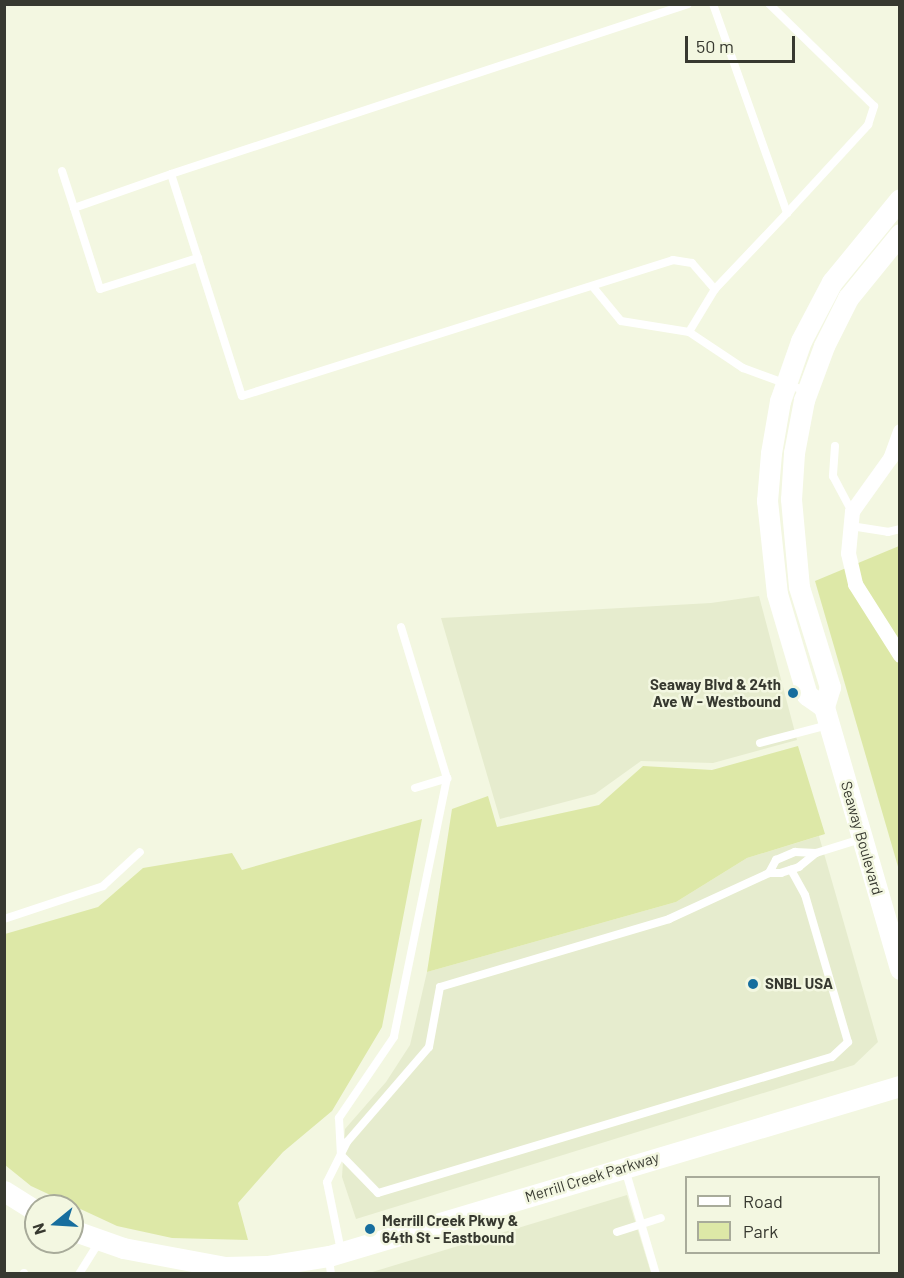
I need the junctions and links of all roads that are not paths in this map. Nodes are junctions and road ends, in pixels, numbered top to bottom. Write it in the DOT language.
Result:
graph roads {
  1 [pos="688,4"];
  2 [pos="713,4"];
  3 [pos="769,4"];
  4 [pos="62,171"];
  5 [pos="171,174"];
  6 [pos="900,199"];
  7 [pos="74,208"];
  8 [pos="787,213"];
  9 [pos="900,234"];
  10 [pos="198,258"];
  11 [pos="594,287"];
  12 [pos="715,289"];
  13 [pos="689,332"];
  14 [pos="786,384"];
  15 [pos="807,392"];
  16 [pos="899,435"];
  17 [pos="836,446"];
  18 [pos="851,518"];
  19 [pos="900,529"];
  20 [pos="401,627"];
  21 [pos="900,655"];
  22 [pos="827,716"];
  23 [pos="760,743"];
  24 [pos="447,778"];
  25 [pos="415,788"];
  26 [pos="862,839"];
  27 [pos="140,852"];
  28 [pos="816,853"];
  29 [pos="791,870"];
  30 [pos="769,873"];
  31 [pos="4,919"];
  32 [pos="900,969"];
  33 [pos="900,1086"];
  34 [pos="341,1155"];
  35 [pos="625,1167"];
  36 [pos="4,1191"];
  37 [pos="24,1204"];
  38 [pos="662,1218"];
  39 [pos="642,1225"];
  40 [pos="617,1233"];
  41 [pos="84,1235"];
  42 [pos="100,1241"];
  43 [pos="334,1261"];
  44 [pos="79,1274"];
  45 [pos="656,1274"];
  1 -- 5 [label="lane"];
  2 -- 8 [label="lane"];
  3 -- 8 [label="lane"];
  4 -- 7 [label="lane"];
  5 -- 7 [label="lane"];
  5 -- 10 [label="lane"];
  6 -- 14 [label="street, Seaway Boulevard"];
  7 -- 10 [label="lane"];
  8 -- 12 [label="lane"];
  9 -- 15 [label="street, Seaway Boulevard"];
  10 -- 11 [label="lane"];
  11 -- 12 [label="lane"];
  11 -- 13 [label="lane"];
  12 -- 13 [label="lane"];
  13 -- 14 [label="lane"];
  14 -- 15 [label="lane"];
  14 -- 22 [label="street, Seaway Boulevard"];
  15 -- 22 [label="street, Seaway Boulevard"];
  16 -- 18 [label="street"];
  17 -- 18 [label="lane"];
  18 -- 19 [label="lane"];
  18 -- 21 [label="street"];
  20 -- 24 [label="lane"];
  22 -- 23 [label="lane"];
  22 -- 26 [label="street, Seaway Boulevard"];
  24 -- 25 [label="lane"];
  24 -- 34 [label="lane"];
  26 -- 28 [label="lane"];
  26 -- 32 [label="street, Seaway Boulevard"];
  27 -- 31 [label="lane"];
  28 -- 29 [label="lane"];
  28 -- 30 [label="lane"];
  29 -- 30 [label="lane"];
  29 -- 34 [label="lane"];
  30 -- 34 [label="lane"];
  33 -- 35 [label="street, Merrill Creek Parkway"];
  34 -- 43 [label="lane"];
  35 -- 39 [label="lane"];
  35 -- 43 [label="street, Merrill Creek Parkway"];
  36 -- 37 [label="street"];
  38 -- 39 [label="lane"];
  39 -- 40 [label="lane"];
  39 -- 45 [label="lane"];
  41 -- 42 [label="street, Merrill Creek Parkway"];
  42 -- 43 [label="street, Merrill Creek Parkway"];
  42 -- 44 [label="lane"];
}
